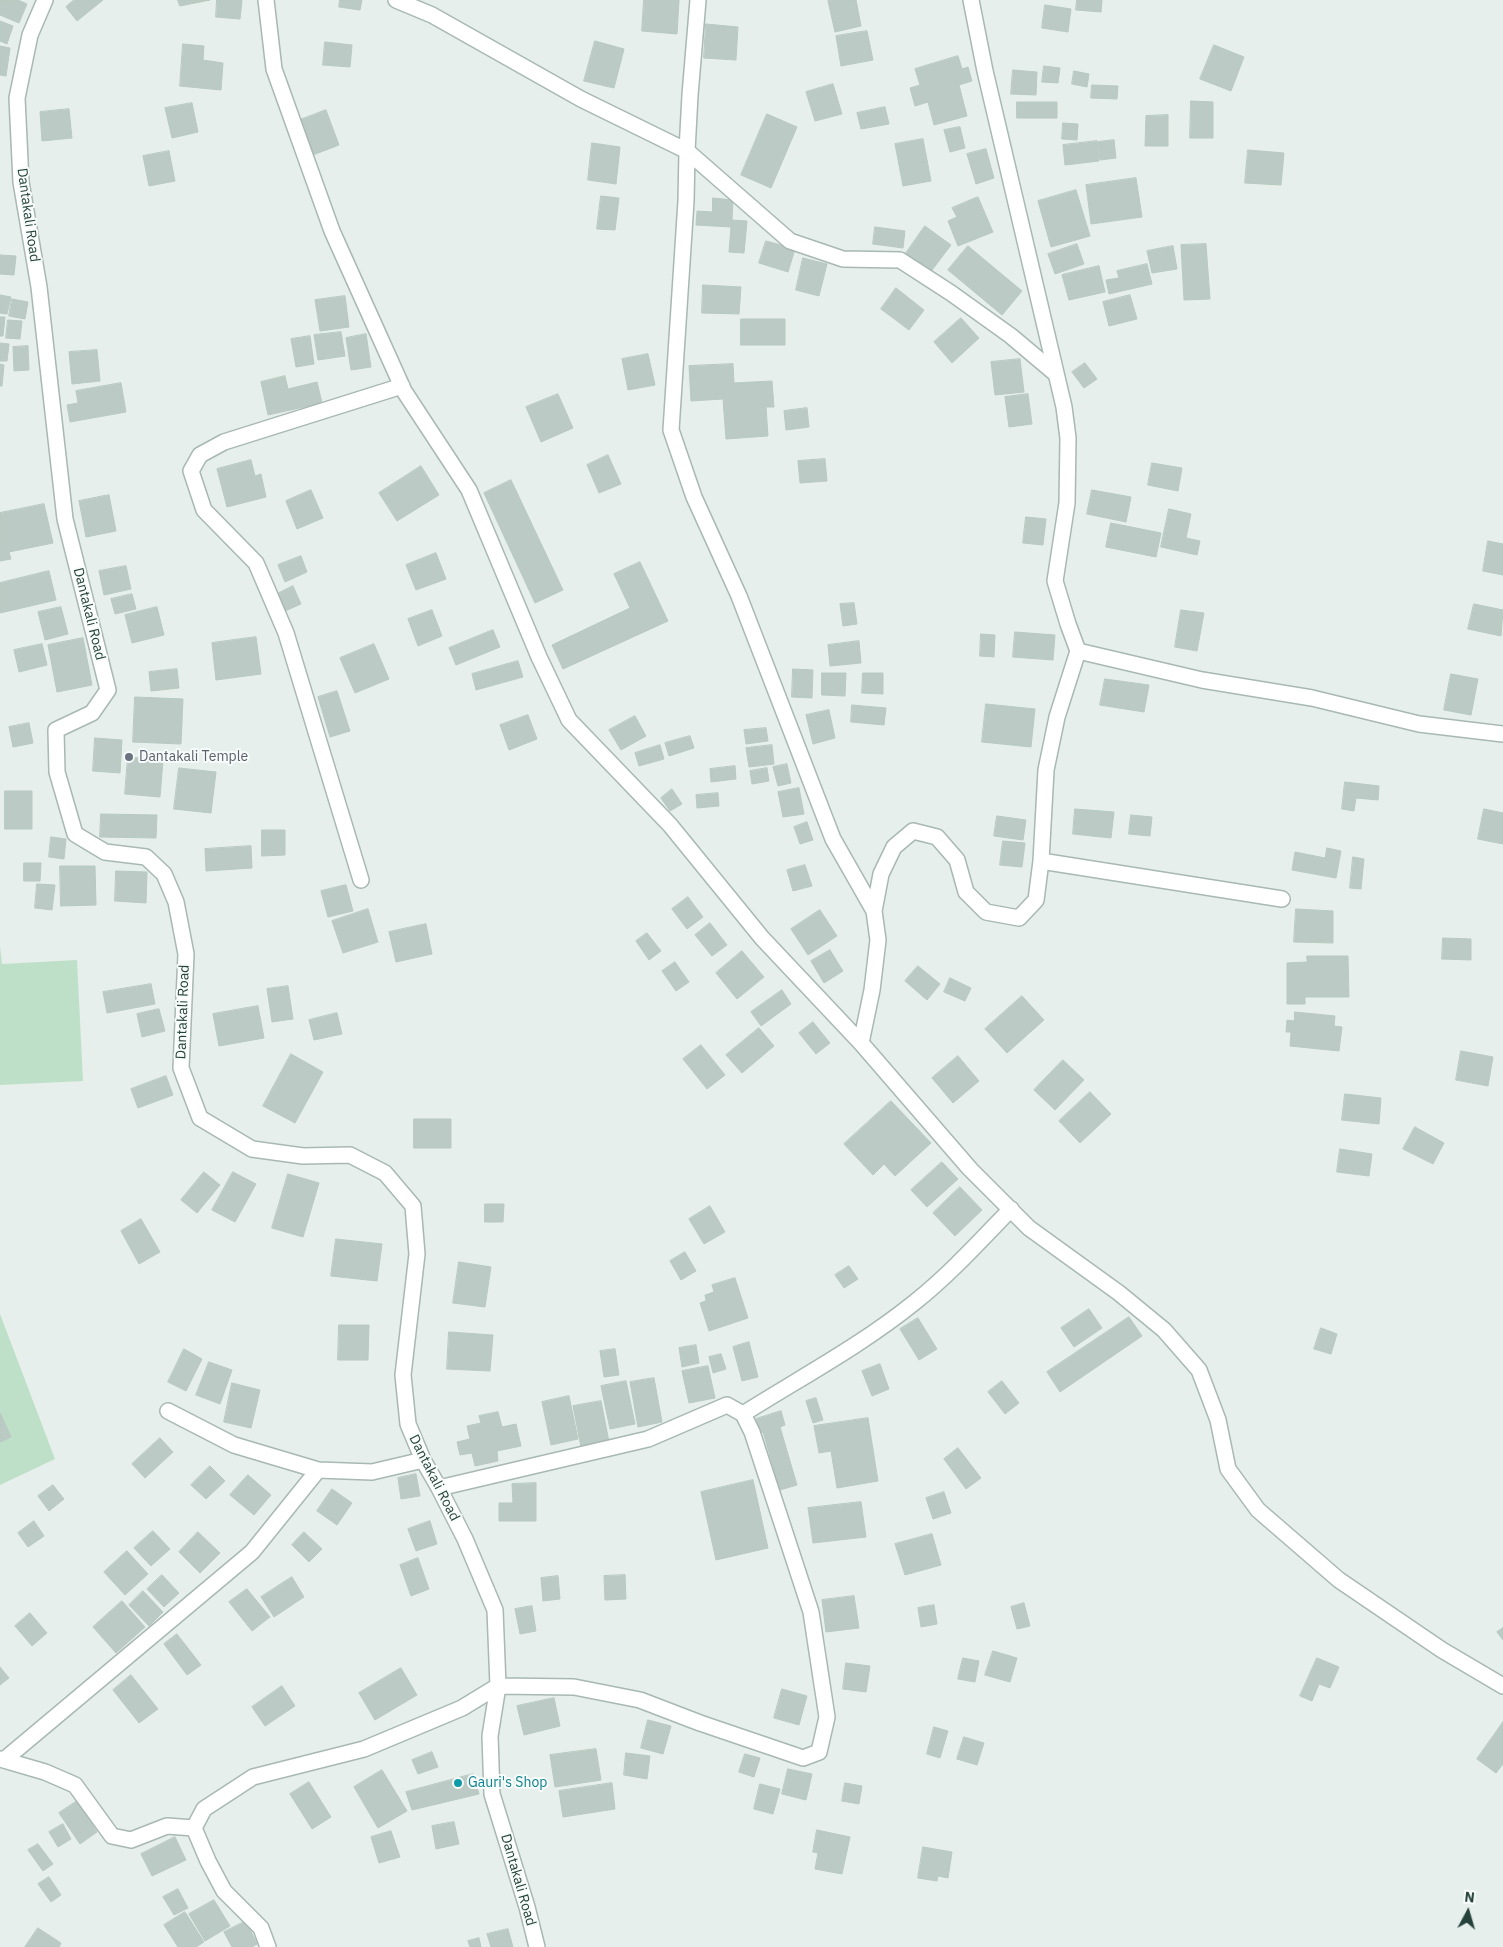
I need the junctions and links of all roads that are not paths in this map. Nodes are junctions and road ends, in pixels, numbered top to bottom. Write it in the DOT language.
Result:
graph roads {
  1 [pos="45,0"];
  2 [pos="266,0"];
  3 [pos="396,0"];
  4 [pos="698,0"];
  5 [pos="971,0"];
  6 [pos="686,151"];
  7 [pos="1056,374"];
  8 [pos="402,386"];
  9 [pos="1078,651"];
  10 [pos="1503,734"];
  11 [pos="1041,861"];
  12 [pos="361,880"];
  13 [pos="1282,899"];
  14 [pos="874,911"];
  15 [pos="861,1043"];
  16 [pos="1011,1209"];
  17 [pos="168,1411"];
  18 [pos="742,1414"];
  19 [pos="423,1460"];
  20 [pos="318,1470"];
  21 [pos="439,1488"];
  22 [pos="498,1686"];
  23 [pos="1503,1686"];
  24 [pos="2,1759"];
  25 [pos="194,1828"];
  26 [pos="268,1947"];
  27 [pos="537,1947"];
  1 -- 19 [label="street, Dantakali Road"];
  2 -- 8 [label="street"];
  3 -- 6 [label="street"];
  4 -- 6 [label="street"];
  5 -- 7 [label="street"];
  6 -- 7 [label="street"];
  6 -- 14 [label="street"];
  7 -- 9 [label="street"];
  8 -- 12 [label="street"];
  8 -- 15 [label="street"];
  9 -- 10 [label="street"];
  9 -- 11 [label="street"];
  11 -- 13 [label="street"];
  11 -- 14 [label="street"];
  14 -- 15 [label="street"];
  15 -- 16 [label="street"];
  16 -- 18 [label="street"];
  16 -- 23 [label="street"];
  17 -- 20 [label="street"];
  18 -- 21 [label="street"];
  18 -- 22 [label="street"];
  19 -- 20 [label="street"];
  19 -- 21 [label="street, Dantakali Road"];
  20 -- 24 [label="street"];
  21 -- 22 [label="street, Dantakali Road"];
  22 -- 25 [label="street"];
  22 -- 27 [label="street, Dantakali Road"];
  24 -- 25 [label="street"];
  25 -- 26 [label="street"];
}
